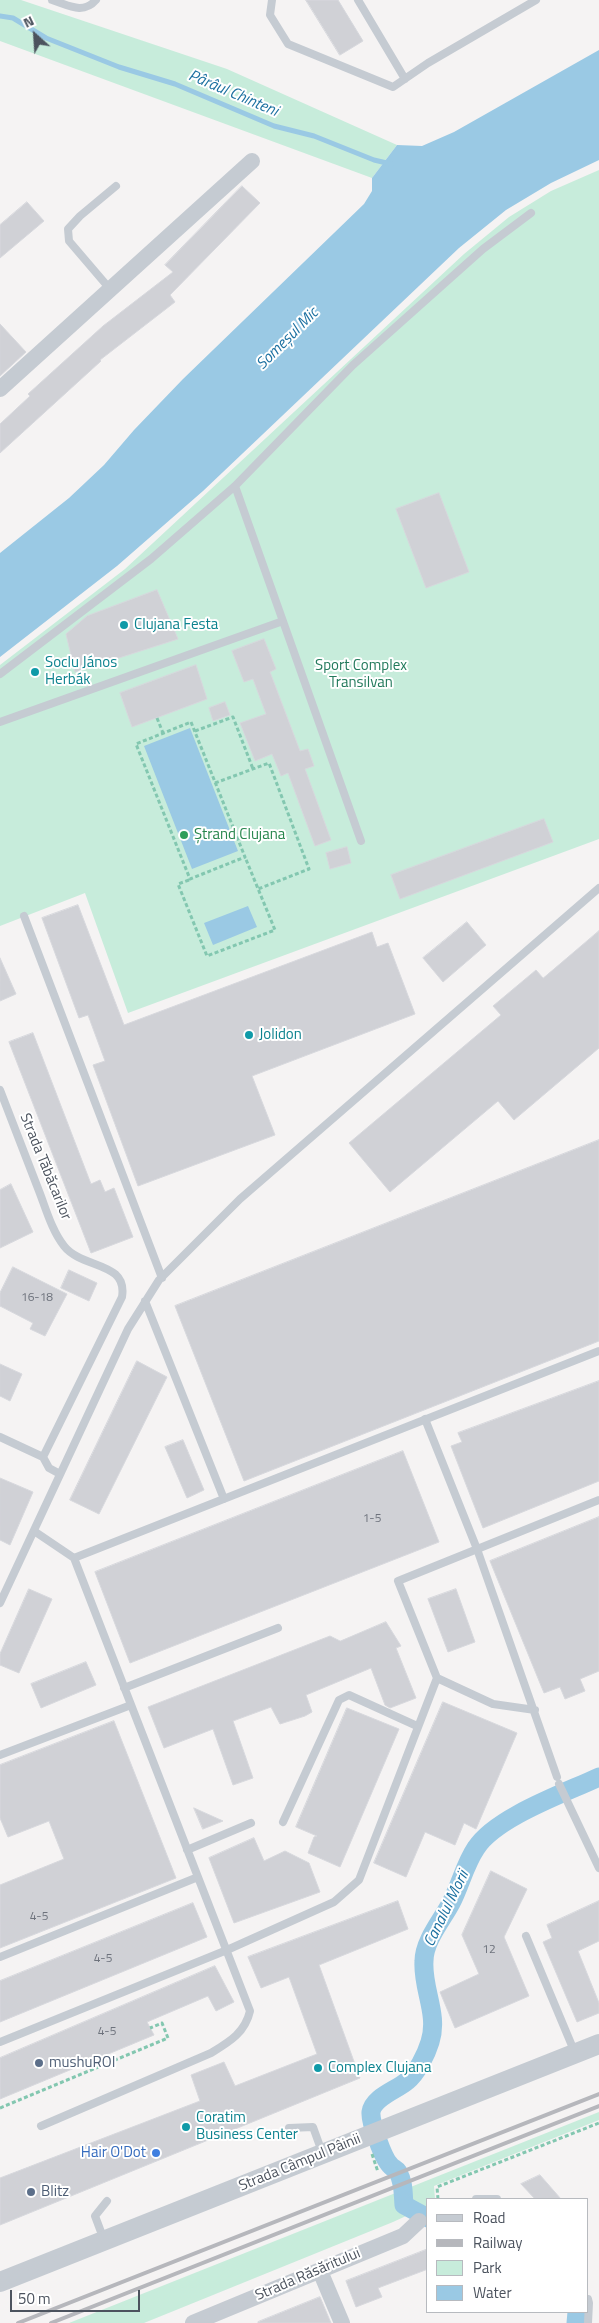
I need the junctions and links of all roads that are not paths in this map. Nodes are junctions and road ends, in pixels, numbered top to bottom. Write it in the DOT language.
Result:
graph roads {
  1 [pos="52,0"];
  2 [pos="96,0"];
  3 [pos="272,0"];
  4 [pos="358,0"];
  5 [pos="536,0"];
  6 [pos="405,79"];
  7 [pos="252,161"];
  8 [pos="116,186"];
  9 [pos="531,213"];
  10 [pos="110,289"];
  11 [pos="0,389"];
  12 [pos="235,486"];
  13 [pos="283,620"];
  14 [pos="0,674"];
  15 [pos="0,722"];
  16 [pos="361,841"];
  17 [pos="599,888"];
  18 [pos="24,916"];
  19 [pos="0,1090"];
  20 [pos="162,1278"];
  21 [pos="146,1301"];
  22 [pos="599,1351"];
  23 [pos="425,1419"];
  24 [pos="0,1437"];
  25 [pos="43,1457"];
  26 [pos="60,1474"];
  27 [pos="224,1499"];
  28 [pos="599,1500"];
  29 [pos="34,1531"];
  30 [pos="477,1549"];
  31 [pos="74,1558"];
  32 [pos="0,1603"];
  33 [pos="278,1628"];
  34 [pos="437,1678"];
  35 [pos="124,1688"];
  36 [pos="131,1704"];
  37 [pos="535,1710"];
  38 [pos="417,1726"];
  39 [pos="0,1755"];
  40 [pos="283,1822"];
  41 [pos="251,1823"];
  42 [pos="187,1850"];
  43 [pos="599,1868"];
  44 [pos="198,1877"];
  45 [pos="526,1936"];
  46 [pos="227,1950"];
  47 [pos="0,1957"];
  48 [pos="0,2042"];
  49 [pos="599,2044"];
  50 [pos="575,2053"];
  51 [pos="41,2126"];
  52 [pos="289,2128"];
  53 [pos="323,2154"];
  54 [pos="108,2201"];
  55 [pos="423,2219"];
  56 [pos="104,2241"];
  57 [pos="320,2270"];
  58 [pos="0,2282"];
  59 [pos="194,2323"];
  60 [pos="342,2323"];
  1 -- 2 [label="lane"];
  3 -- 6 [label="lane"];
  4 -- 6 [label="lane"];
  5 -- 6 [label="lane"];
  7 -- 10 [label="street"];
  8 -- 10 [label="lane"];
  9 -- 12 [label="lane"];
  10 -- 11 [label="street"];
  12 -- 13 [label="lane"];
  12 -- 14 [label="lane"];
  13 -- 15 [label="lane"];
  13 -- 16 [label="lane"];
  17 -- 20 [label="lane"];
  18 -- 20 [label="lane"];
  19 -- 25 [label="lane, Strada Tăbăcarilor"];
  20 -- 21 [label="lane"];
  21 -- 26 [label="lane"];
  21 -- 27 [label="lane"];
  22 -- 23 [label="lane"];
  23 -- 27 [label="lane"];
  23 -- 30 [label="lane"];
  24 -- 25 [label="lane"];
  25 -- 26 [label="lane"];
  26 -- 29 [label="lane"];
  27 -- 31 [label="lane"];
  28 -- 30 [label="lane"];
  29 -- 31 [label="lane"];
  29 -- 32 [label="lane"];
  30 -- 34 [label="lane"];
  30 -- 37 [label="lane"];
  31 -- 35 [label="lane"];
  33 -- 35 [label="lane"];
  34 -- 37 [label="lane"];
  34 -- 38 [label="lane"];
  35 -- 36 [label="lane"];
  36 -- 39 [label="lane"];
  36 -- 42 [label="lane"];
  37 -- 43 [label="lane"];
  38 -- 40 [label="lane"];
  38 -- 46 [label="lane"];
  41 -- 42 [label="lane"];
  42 -- 44 [label="lane"];
  44 -- 46 [label="lane"];
  44 -- 47 [label="lane"];
  45 -- 50 [label="lane"];
  46 -- 48 [label="lane"];
  46 -- 51 [label="lane"];
  49 -- 50 [label="street, Strada Câmpul Pâinii"];
  50 -- 53 [label="street, Strada Câmpul Pâinii"];
  52 -- 53 [label="lane"];
  53 -- 56 [label="street, Strada Câmpul Pâinii"];
  54 -- 56 [label="lane"];
  55 -- 57 [label="street, Strada Răsăritului"];
  56 -- 58 [label="street, Strada Câmpul Pâinii"];
  57 -- 59 [label="street, Strada Răsăritului"];
  57 -- 60 [label="street"];
}
